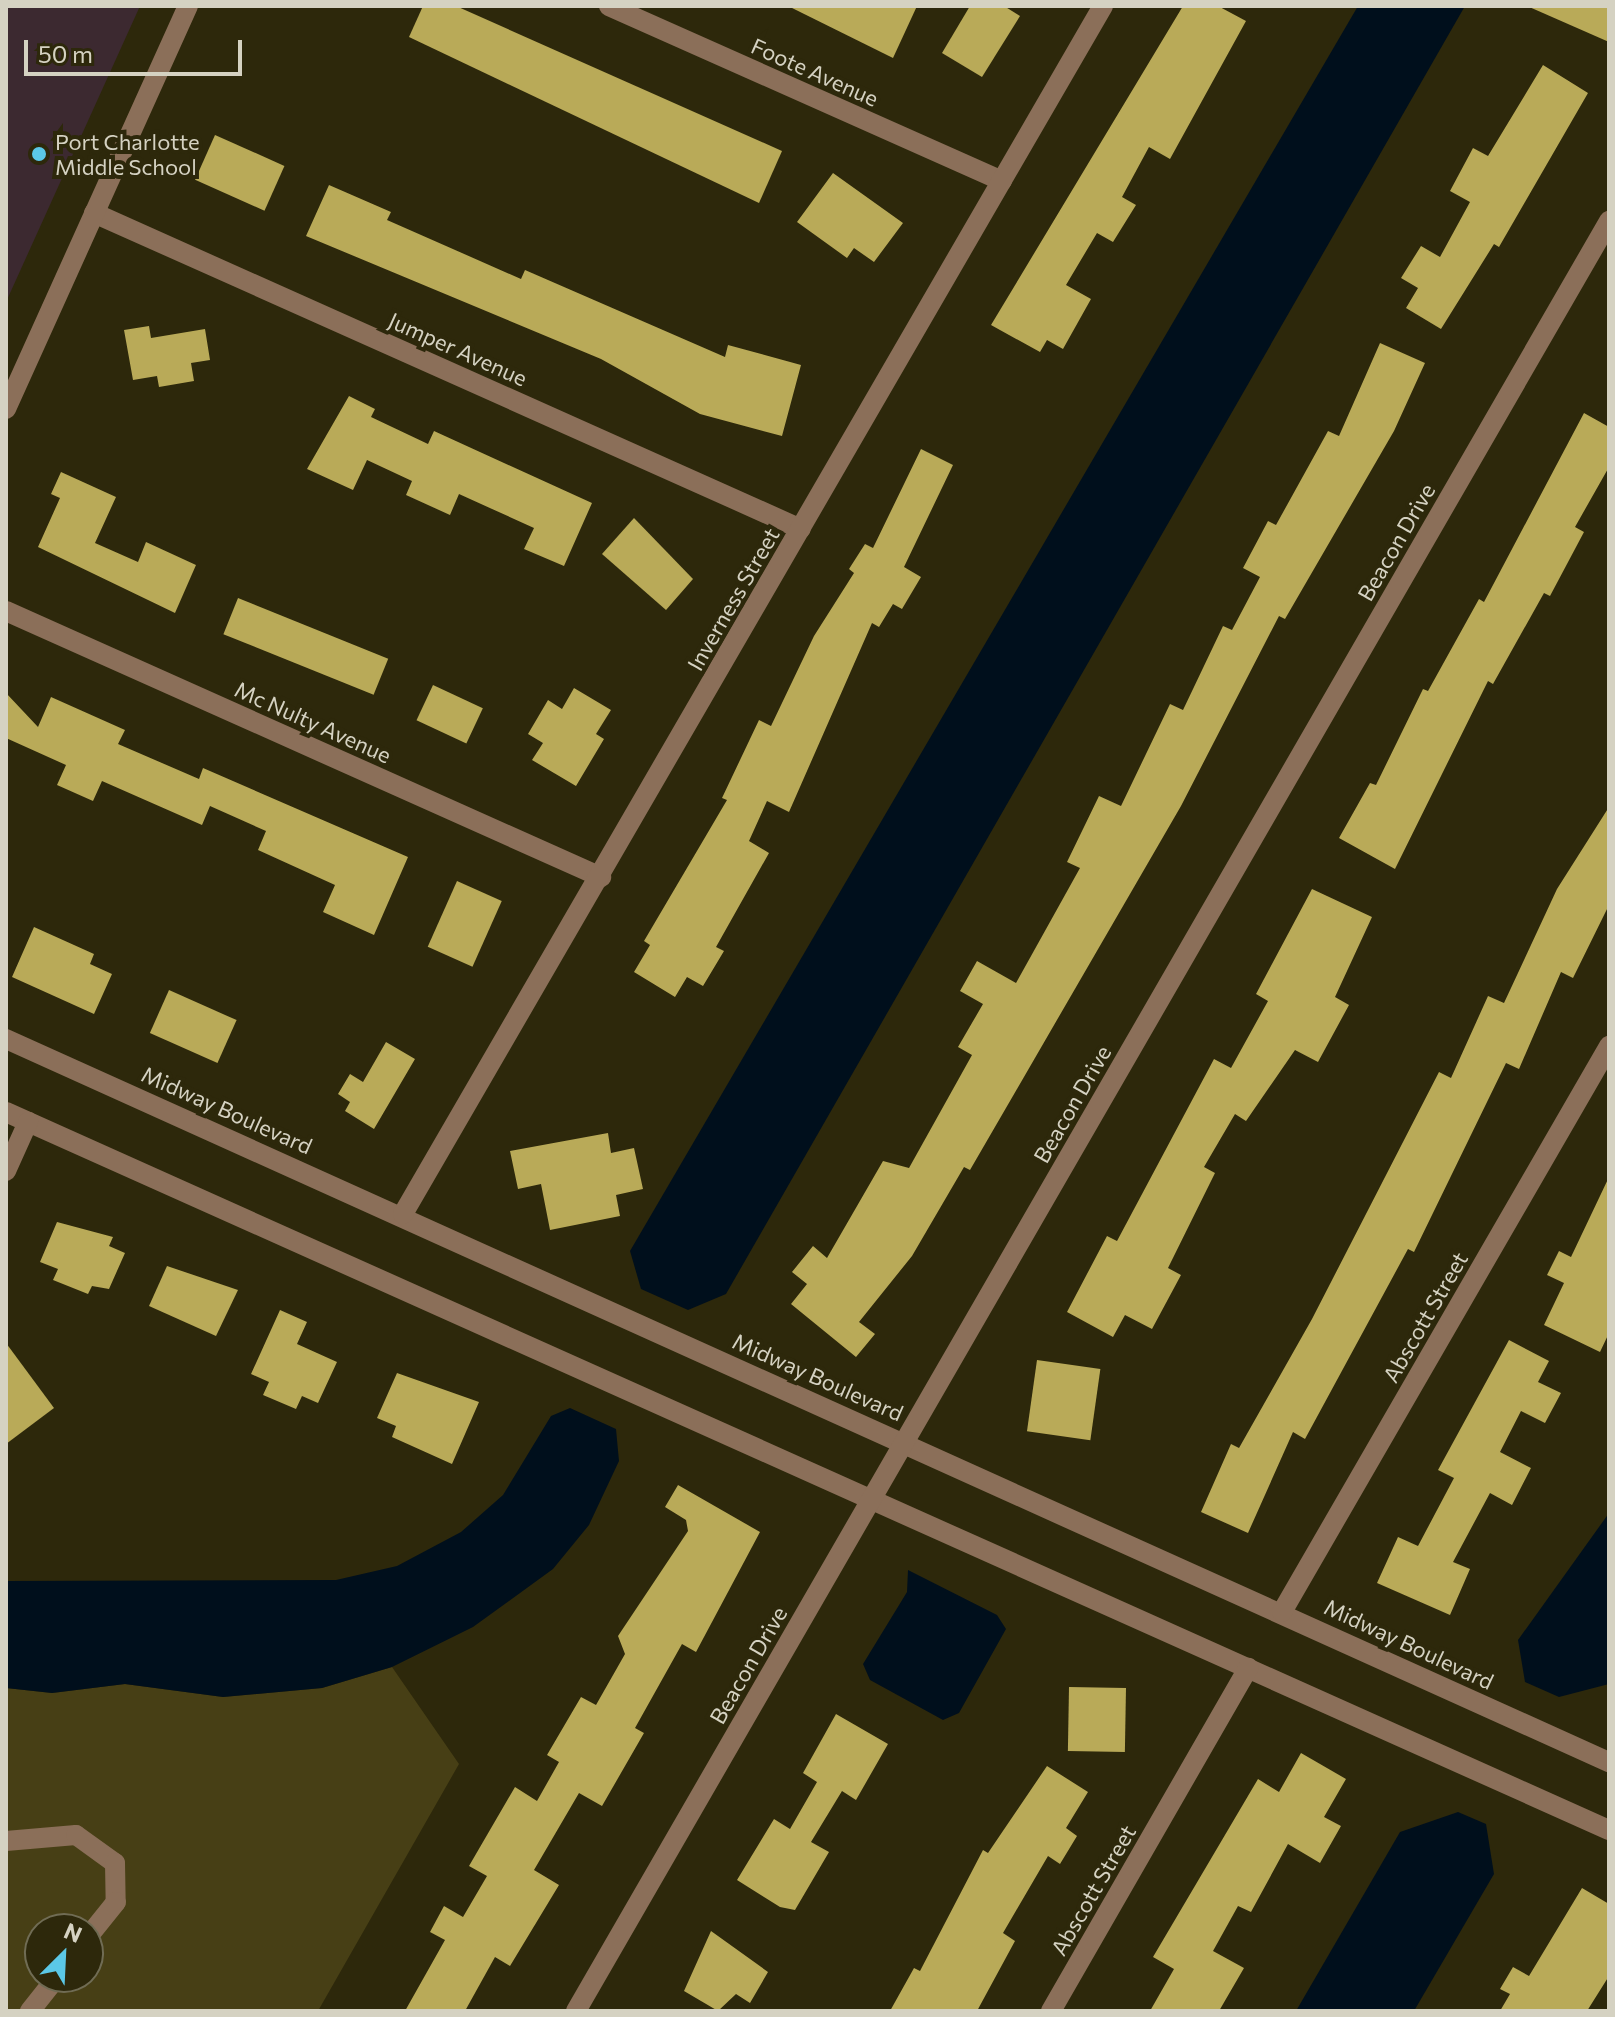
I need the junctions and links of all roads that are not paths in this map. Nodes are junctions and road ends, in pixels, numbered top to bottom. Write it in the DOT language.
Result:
graph roads {
  1 [pos="188,6"];
  2 [pos="609,6"];
  3 [pos="1103,6"];
  4 [pos="1002,181"];
  5 [pos="94,213"];
  6 [pos="1609,221"];
  7 [pos="6,409"];
  8 [pos="801,529"];
  9 [pos="6,611"];
  10 [pos="601,877"];
  11 [pos="6,1039"];
  12 [pos="1609,1046"];
  13 [pos="6,1112"];
  14 [pos="28,1122"];
  15 [pos="6,1171"];
  16 [pos="403,1214"];
  17 [pos="905,1442"];
  18 [pos="872,1498"];
  19 [pos="1282,1612"];
  20 [pos="1248,1668"];
  21 [pos="1609,1762"];
  22 [pos="1609,1830"];
  23 [pos="6,1841"];
  24 [pos="104,1917"];
  25 [pos="44,1993"];
  26 [pos="30,2011"];
  27 [pos="576,2011"];
  28 [pos="1051,2011"];
  1 -- 5 [label="street"];
  2 -- 4 [label="street, Foote Avenue"];
  3 -- 4 [label="street, Inverness Street"];
  4 -- 8 [label="street, Inverness Street"];
  5 -- 7 [label="street"];
  5 -- 8 [label="street, Jumper Avenue"];
  6 -- 17 [label="street, Beacon Drive"];
  8 -- 10 [label="street, Inverness Street"];
  9 -- 10 [label="street, Mc Nulty Avenue"];
  10 -- 16 [label="street, Inverness Street"];
  11 -- 16 [label="street, Midway Boulevard"];
  12 -- 19 [label="street, Abscott Street"];
  13 -- 14 [label="street"];
  14 -- 15 [label="street"];
  14 -- 18 [label="street"];
  16 -- 17 [label="street, Midway Boulevard"];
  17 -- 18 [label="street, Beacon Drive"];
  17 -- 19 [label="street, Midway Boulevard"];
  18 -- 20 [label="street"];
  18 -- 27 [label="street, Beacon Drive"];
  19 -- 21 [label="street, Midway Boulevard"];
  20 -- 22 [label="street"];
  20 -- 28 [label="street, Abscott Street"];
  23 -- 24 [label="street"];
  25 -- 26 [label="street"];
}
